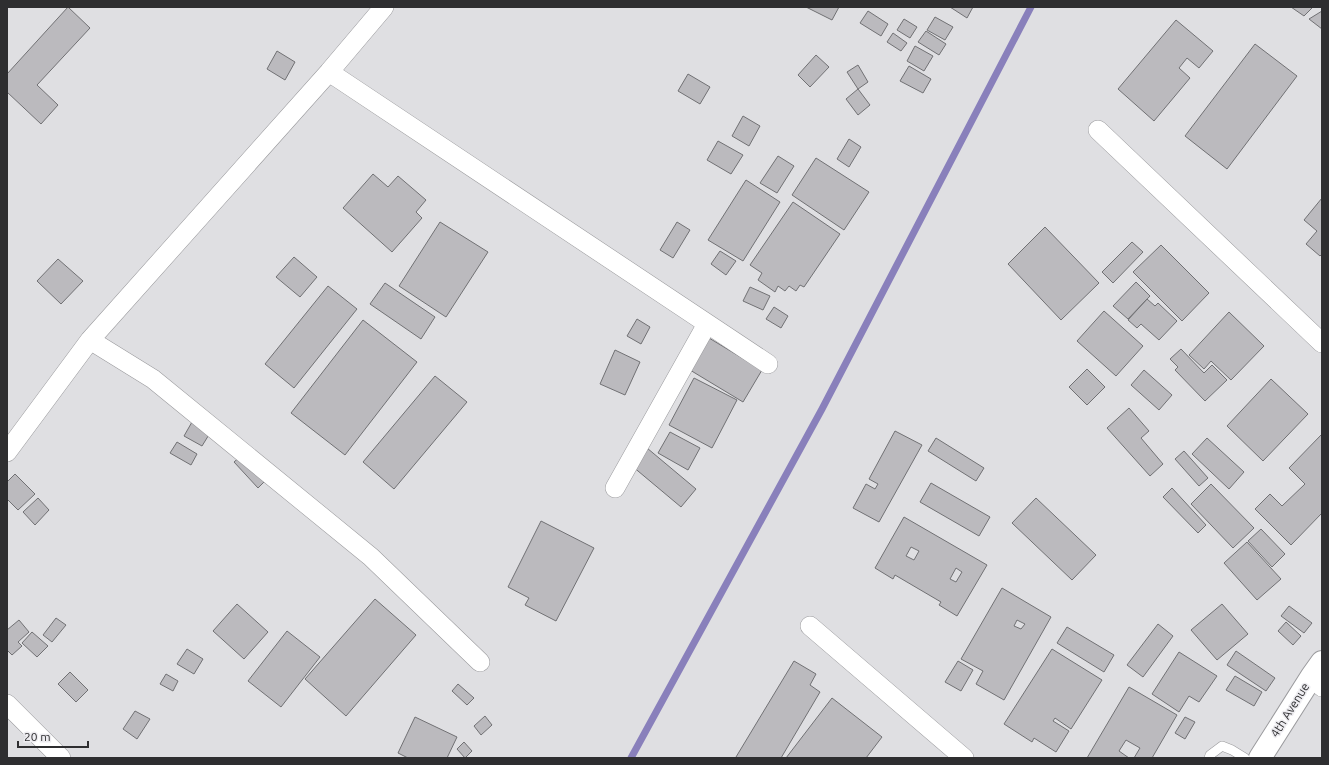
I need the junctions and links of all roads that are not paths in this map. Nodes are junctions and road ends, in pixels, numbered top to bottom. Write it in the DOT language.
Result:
graph roads {
  1 [pos="384,7"];
  2 [pos="329,72"];
  3 [pos="1098,130"];
  4 [pos="707,324"];
  5 [pos="90,340"];
  6 [pos="1322,343"];
  7 [pos="768,364"];
  8 [pos="7,452"];
  9 [pos="615,488"];
  10 [pos="810,626"];
  11 [pos="480,662"];
  12 [pos="1319,674"];
  13 [pos="7,704"];
  14 [pos="61,758"];
  15 [pos="964,758"];
  16 [pos="1209,758"];
  17 [pos="1245,758"];
  18 [pos="1260,758"];
  1 -- 2 [label="street"];
  2 -- 4 [label="street"];
  2 -- 5 [label="street"];
  3 -- 6 [label="street"];
  4 -- 7 [label="street"];
  4 -- 9 [label="street"];
  5 -- 8 [label="street"];
  5 -- 11 [label="street"];
  10 -- 15 [label="street"];
  12 -- 18 [label="main road, 4th Avenue"];
  13 -- 14 [label="street"];
  16 -- 17 [label="lane"];
}
